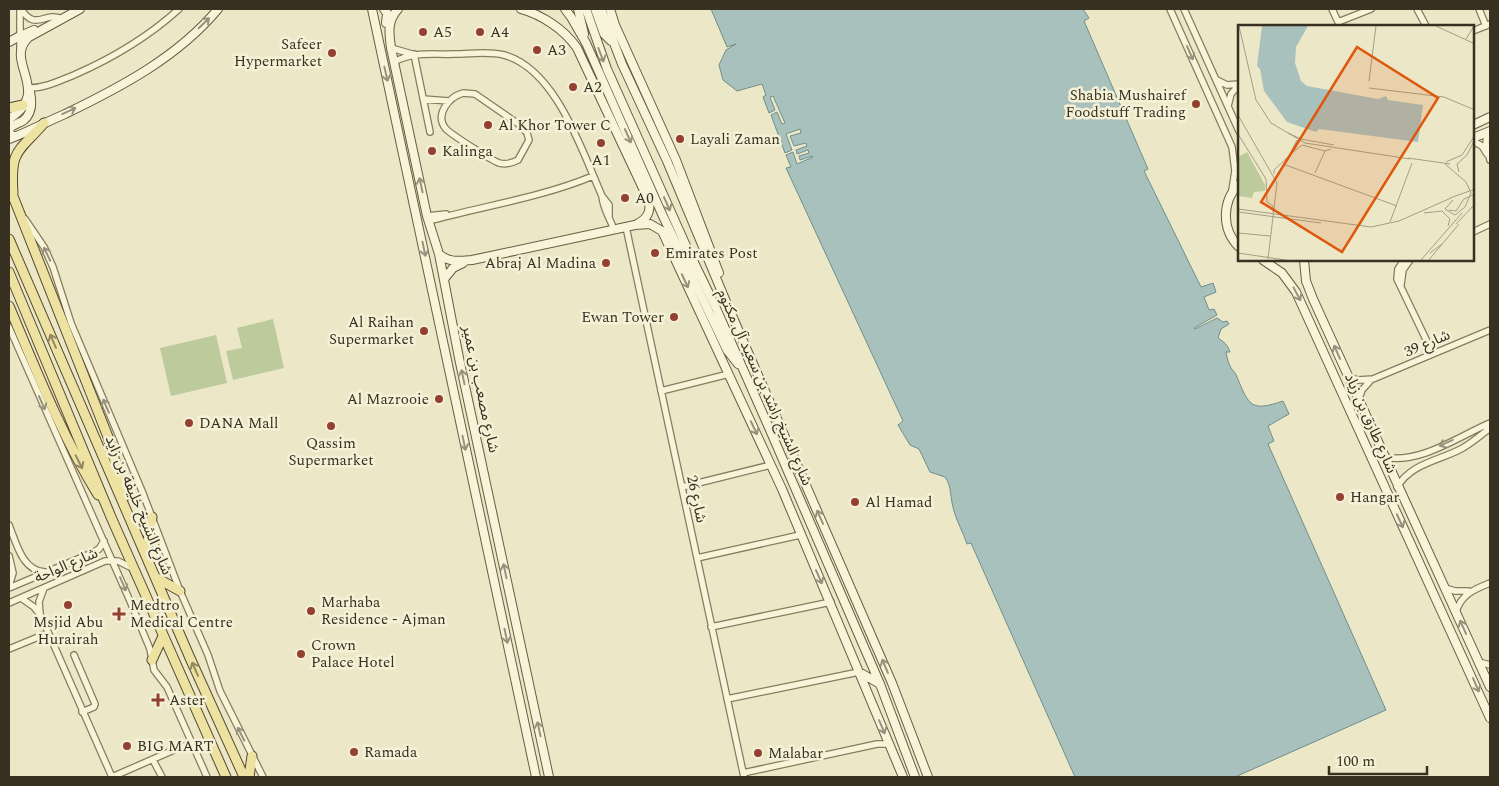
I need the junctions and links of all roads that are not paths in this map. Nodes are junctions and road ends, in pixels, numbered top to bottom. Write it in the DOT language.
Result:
graph roads {
  1 [pos="20,9"];
  2 [pos="80,9"];
  3 [pos="179,9"];
  4 [pos="218,9"];
  5 [pos="374,9"];
  6 [pos="384,9"];
  7 [pos="398,9"];
  8 [pos="521,9"];
  9 [pos="565,9"];
  10 [pos="580,9"];
  11 [pos="586,9"];
  12 [pos="595,9"];
  13 [pos="601,9"];
  14 [pos="610,9"];
  15 [pos="1170,9"];
  16 [pos="1332,9"];
  17 [pos="1371,9"];
  18 [pos="1418,9"];
  19 [pos="1480,9"];
  20 [pos="1186,10"];
  21 [pos="62,19"];
  22 [pos="1339,24"];
  23 [pos="1426,25"];
  24 [pos="1488,25"];
  25 [pos="48,27"];
  26 [pos="1474,31"];
  27 [pos="389,35"];
  28 [pos="20,36"];
  29 [pos="9,42"];
  30 [pos="613,42"];
  31 [pos="586,44"];
  32 [pos="391,48"];
  33 [pos="20,53"];
  34 [pos="414,54"];
  35 [pos="394,62"];
  36 [pos="1216,79"];
  37 [pos="1238,84"];
  38 [pos="1238,85"];
  39 [pos="29,88"];
  40 [pos="423,99"];
  41 [pos="449,101"];
  42 [pos="23,106"];
  43 [pos="1228,106"];
  44 [pos="9,108"];
  45 [pos="619,116"];
  46 [pos="1490,117"];
  47 [pos="9,118"];
  48 [pos="1475,121"];
  49 [pos="44,124"];
  50 [pos="614,127"];
  51 [pos="1238,129"];
  52 [pos="430,132"];
  53 [pos="1489,132"];
  54 [pos="11,138"];
  55 [pos="1474,139"];
  56 [pos="1474,140"];
  57 [pos="1490,160"];
  58 [pos="593,176"];
  59 [pos="1238,185"];
  60 [pos="9,186"];
  61 [pos="1231,193"];
  62 [pos="13,202"];
  63 [pos="428,218"];
  64 [pos="1490,224"];
  65 [pos="635,225"];
  66 [pos="626,227"];
  67 [pos="614,230"];
  68 [pos="1474,232"];
  69 [pos="9,239"];
  70 [pos="1238,246"];
  71 [pos="439,254"];
  72 [pos="472,260"];
  73 [pos="1264,261"];
  74 [pos="1304,261"];
  75 [pos="1403,261"];
  76 [pos="1409,261"];
  77 [pos="9,272"];
  78 [pos="444,279"];
  79 [pos="1403,289"];
  80 [pos="727,304"];
  81 [pos="9,306"];
  82 [pos="9,327"];
  83 [pos="65,329"];
  84 [pos="1490,330"];
  85 [pos="710,334"];
  86 [pos="77,338"];
  87 [pos="724,343"];
  88 [pos="1433,354"];
  89 [pos="741,367"];
  90 [pos="729,374"];
  91 [pos="38,375"];
  92 [pos="1348,377"];
  93 [pos="1373,379"];
  94 [pos="36,389"];
  95 [pos="661,391"];
  96 [pos="1358,400"];
  97 [pos="1490,423"];
  98 [pos="1490,428"];
  99 [pos="770,430"];
  100 [pos="762,446"];
  101 [pos="1384,457"];
  102 [pos="771,465"];
  103 [pos="682,487"];
  104 [pos="1398,487"];
  105 [pos="128,514"];
  106 [pos="111,517"];
  107 [pos="152,517"];
  108 [pos="9,525"];
  109 [pos="800,535"];
  110 [pos="104,541"];
  111 [pos="19,549"];
  112 [pos="146,554"];
  113 [pos="9,555"];
  114 [pos="697,558"];
  115 [pos="112,561"];
  116 [pos="66,564"];
  117 [pos="134,569"];
  118 [pos="47,572"];
  119 [pos="72,576"];
  120 [pos="155,577"];
  121 [pos="1490,583"];
  122 [pos="9,587"];
  123 [pos="44,588"];
  124 [pos="1445,588"];
  125 [pos="1475,589"];
  126 [pos="180,591"];
  127 [pos="21,598"];
  128 [pos="831,602"];
  129 [pos="9,603"];
  130 [pos="1456,612"];
  131 [pos="40,616"];
  132 [pos="711,627"];
  133 [pos="48,633"];
  134 [pos="163,636"];
  135 [pos="9,649"];
  136 [pos="74,655"];
  137 [pos="152,660"];
  138 [pos="1479,662"];
  139 [pos="1490,665"];
  140 [pos="1468,667"];
  141 [pos="859,672"];
  142 [pos="1489,681"];
  143 [pos="880,684"];
  144 [pos="727,699"];
  145 [pos="82,712"];
  146 [pos="1490,718"];
  147 [pos="889,744"];
  148 [pos="194,748"];
  149 [pos="252,756"];
  150 [pos="153,760"];
  151 [pos="743,775"];
  152 [pos="112,777"];
  153 [pos="162,777"];
  154 [pos="207,777"];
  155 [pos="226,777"];
  156 [pos="244,777"];
  157 [pos="249,777"];
  158 [pos="263,777"];
  159 [pos="536,777"];
  160 [pos="549,777"];
  161 [pos="903,777"];
  162 [pos="915,777"];
  163 [pos="928,777"];
  1 -- 21 [label="street"];
  1 -- 28 [label="street"];
  2 -- 21 [label="main road"];
  3 -- 39 [label="street"];
  49 -- 4 [label="main road, one-way"];
  5 -- 159 [label="main road, شارع مصعب بن عمير, one-way"];
  6 -- 27 [label="main road"];
  7 -- 27 [label="main road, شارع مصعب بن عمير"];
  8 -- 50 [label="main road"];
  9 -- 31 [label="main road"];
  10 -- 31 [label="main road"];
  11 -- 89 [label="main road, شارع الشيخ راشد بن سعيد آل مكتوم, one-way"];
  12 -- 30 [label="main road"];
  13 -- 30 [label="main road, شارع الشيخ راشد بن سعيد آل مكتوم"];
  14 -- 80 [label="main road"];
  15 -- 61 [label="street, one-way"];
  16 -- 22 [label="street"];
  17 -- 22 [label="street"];
  18 -- 23 [label="street"];
  19 -- 24 [label="street"];
  20 -- 36 [label="street"];
  21 -- 25 [label="main road"];
  24 -- 26 [label="street"];
  25 -- 28 [label="main road"];
  25 -- 33 [label="main road"];
  27 -- 32 [label="main road, شارع مصعب بن عمير"];
  28 -- 29 [label="main road"];
  28 -- 33 [label="street"];
  30 -- 80 [label="main road, شارع الشيخ راشد بن سعيد آل مكتوم"];
  31 -- 45 [label="main road"];
  32 -- 34 [label="street"];
  32 -- 35 [label="main road, شارع مصعب بن عمير"];
  33 -- 39 [label="main road"];
  34 -- 35 [label="street"];
  34 -- 40 [label="street"];
  34 -- 58 [label="street"];
  63 -- 35 [label="main road, شارع مصعب بن عمير, one-way"];
  36 -- 37 [label="street"];
  36 -- 43 [label="street"];
  38 -- 43 [label="street"];
  39 -- 42 [label="main road"];
  39 -- 54 [label="main road"];
  40 -- 41 [label="street"];
  40 -- 52 [label="street"];
  41 -- 41 [label="street"];
  42 -- 44 [label="main road"];
  42 -- 47 [label="main road"];
  43 -- 51 [label="street"];
  45 -- 50 [label="main road"];
  45 -- 87 [label="main road, one-way"];
  46 -- 48 [label="main road"];
  49 -- 54 [label="main road"];
  49 -- 62 [label="main road"];
  50 -- 65 [label="main road"];
  53 -- 55 [label="main road"];
  53 -- 57 [label="street"];
  56 -- 57 [label="street"];
  58 -- 63 [label="street"];
  58 -- 67 [label="street"];
  59 -- 61 [label="main road"];
  60 -- 62 [label="main road"];
  61 -- 70 [label="main road"];
  62 -- 83 [label="main road"];
  86 -- 62 [label="street, one-way"];
  63 -- 71 [label="main road, شارع مصعب بن عمير"];
  64 -- 68 [label="street"];
  65 -- 66 [label="main road"];
  65 -- 85 [label="main road, one-way"];
  66 -- 67 [label="main road"];
  66 -- 95 [label="street, شارع 26"];
  67 -- 72 [label="main road"];
  105 -- 69 [label="main road, شارع الشيخ خليفة بن زايد, one-way"];
  71 -- 72 [label="main road"];
  71 -- 78 [label="main road, شارع مصعب بن عمير"];
  72 -- 78 [label="main road"];
  73 -- 140 [label="main road, شارع طارق بن زياد, one-way"];
  92 -- 74 [label="main road, شارع طارق بن زياد, one-way"];
  75 -- 79 [label="street"];
  76 -- 79 [label="street"];
  77 -- 106 [label="main road, شارع الشيخ خليفة بن زايد"];
  160 -- 78 [label="main road, شارع مصعب بن عمير, one-way"];
  79 -- 88 [label="street"];
  163 -- 80 [label="main road, شارع الشيخ راشد بن سعيد آل مكتوم, one-way"];
  81 -- 91 [label="main road"];
  82 -- 94 [label="street"];
  83 -- 86 [label="main road"];
  83 -- 105 [label="main road"];
  84 -- 88 [label="street, شارع 39"];
  85 -- 87 [label="main road"];
  85 -- 90 [label="main road"];
  107 -- 86 [label="street, one-way"];
  87 -- 89 [label="main road"];
  88 -- 93 [label="street, شارع 39"];
  89 -- 99 [label="main road, شارع الشيخ راشد بن سعيد آل مكتوم"];
  90 -- 95 [label="street"];
  90 -- 100 [label="main road, one-way"];
  91 -- 94 [label="main road"];
  91 -- 106 [label="main road, one-way"];
  92 -- 93 [label="street, شارع 39"];
  92 -- 96 [label="main road, شارع طارق بن زياد"];
  93 -- 96 [label="street"];
  94 -- 110 [label="street, one-way"];
  95 -- 103 [label="street, شارع 26"];
  96 -- 101 [label="main road, شارع طارق بن زياد"];
  97 -- 101 [label="street, one-way"];
  98 -- 104 [label="street"];
  99 -- 100 [label="main road"];
  99 -- 143 [label="main road, شارع الشيخ راشد بن سعيد آل مكتوم"];
  100 -- 102 [label="main road"];
  101 -- 104 [label="main road, شارع طارق بن زياد"];
  102 -- 103 [label="street"];
  102 -- 109 [label="main road"];
  103 -- 114 [label="street, شارع 26"];
  104 -- 124 [label="main road, شارع طارق بن زياد"];
  105 -- 112 [label="main road, شارع الشيخ خليفة بن زايد"];
  106 -- 117 [label="main road, شارع الشيخ خليفة بن زايد"];
  107 -- 112 [label="main road"];
  107 -- 126 [label="street"];
  108 -- 111 [label="street"];
  109 -- 114 [label="street"];
  109 -- 128 [label="main road, one-way"];
  110 -- 115 [label="street"];
  110 -- 116 [label="street, شارع الواحة"];
  111 -- 113 [label="street"];
  111 -- 118 [label="street"];
  112 -- 120 [label="main road, شارع الشيخ خليفة بن زايد"];
  113 -- 122 [label="street"];
  114 -- 132 [label="street, شارع 26"];
  115 -- 117 [label="street, شارع الواحة"];
  115 -- 119 [label="street, شارع الواحة"];
  115 -- 137 [label="street, one-way"];
  116 -- 118 [label="street, شارع الواحة"];
  116 -- 119 [label="street"];
  117 -- 134 [label="main road, شارع الشيخ خليفة بن زايد"];
  118 -- 122 [label="street, شارع الواحة"];
  119 -- 123 [label="street, شارع الواحة"];
  120 -- 126 [label="main road"];
  156 -- 120 [label="main road, شارع الشيخ خليفة بن زايد, one-way"];
  121 -- 125 [label="street"];
  123 -- 127 [label="street, شارع الواحة"];
  123 -- 131 [label="street"];
  124 -- 125 [label="street"];
  124 -- 130 [label="main road, شارع طارق بن زياد"];
  125 -- 130 [label="street"];
  149 -- 126 [label="street, one-way"];
  127 -- 129 [label="street, شارع الواحة"];
  127 -- 131 [label="street"];
  128 -- 132 [label="street"];
  128 -- 141 [label="main road"];
  138 -- 130 [label="main road, شارع طارق بن زياد, one-way"];
  131 -- 133 [label="street"];
  132 -- 144 [label="street, شارع 26"];
  133 -- 135 [label="street"];
  133 -- 145 [label="street"];
  134 -- 137 [label="main road"];
  134 -- 155 [label="main road, شارع الشيخ خليفة بن زايد"];
  136 -- 145 [label="street"];
  137 -- 148 [label="street"];
  138 -- 139 [label="street"];
  138 -- 140 [label="main road"];
  138 -- 142 [label="main road, شارع طارق بن زياد"];
  140 -- 146 [label="main road, شارع طارق بن زياد, one-way"];
  141 -- 143 [label="main road"];
  141 -- 144 [label="street"];
  141 -- 147 [label="main road, one-way"];
  143 -- 162 [label="main road, شارع الشيخ راشد بن سعيد آل مكتوم"];
  144 -- 151 [label="street, شارع 26"];
  145 -- 152 [label="street"];
  147 -- 151 [label="street"];
  147 -- 161 [label="main road"];
  148 -- 150 [label="street"];
  148 -- 154 [label="street"];
  149 -- 157 [label="main road"];
  149 -- 158 [label="street"];
  150 -- 152 [label="street"];
  150 -- 153 [label="street"];
}
